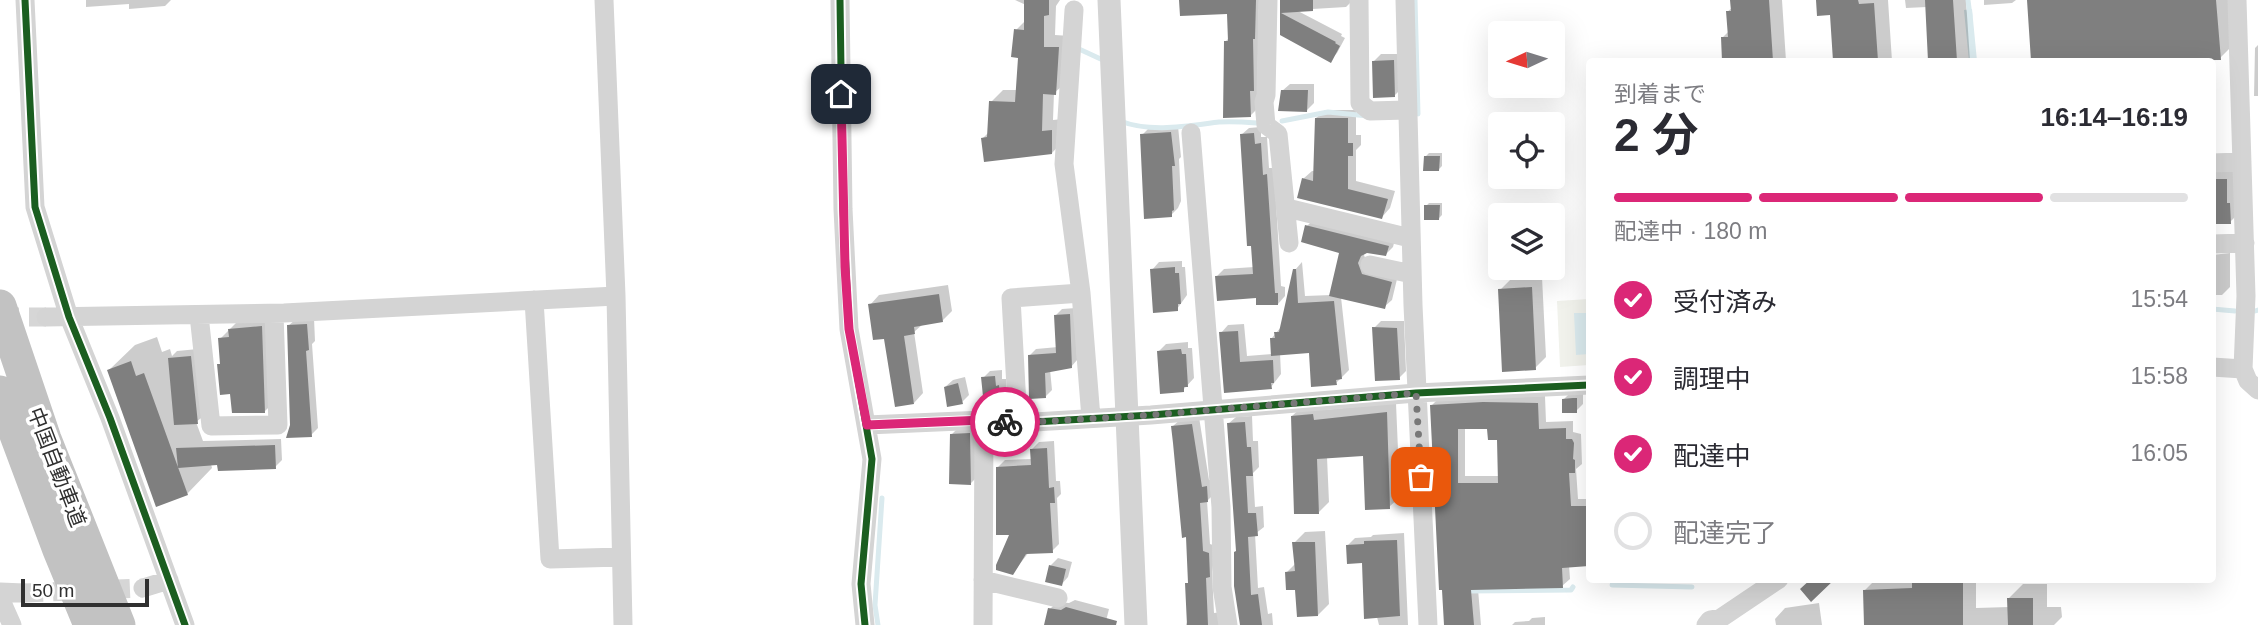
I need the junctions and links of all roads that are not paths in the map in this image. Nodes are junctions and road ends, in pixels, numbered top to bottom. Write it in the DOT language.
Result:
graph roads {
  1 [pos="25,0"];
  2 [pos="604,0"];
  3 [pos="840,0"];
  4 [pos="1110,0"];
  5 [pos="1268,0"];
  6 [pos="1359,0"];
  7 [pos="1405,0"];
  8 [pos="2237,0"];
  9 [pos="1074,10"];
  10 [pos="1408,110"];
  11 [pos="1191,133"];
  12 [pos="2242,162"];
  13 [pos="2216,163"];
  14 [pos="1287,208"];
  15 [pos="1410,238"];
  16 [pos="1289,243"];
  17 [pos="2245,243"];
  18 [pos="2216,244"];
  19 [pos="1370,265"];
  20 [pos="1412,274"];
  21 [pos="1081,293"];
  22 [pos="617,296"];
  23 [pos="534,300"];
  24 [pos="0,306"];
  25 [pos="274,314"];
  26 [pos="199,315"];
  27 [pos="46,317"];
  28 [pos="69,317"];
  29 [pos="2216,367"];
  30 [pos="2243,369"];
  31 [pos="1586,386"];
  32 [pos="2258,390"];
  33 [pos="0,392"];
  34 [pos="1416,393"];
  35 [pos="1213,410"];
  36 [pos="1126,416"];
  37 [pos="1091,418"];
  38 [pos="984,420"];
  39 [pos="1018,423"];
  40 [pos="867,425"];
  41 [pos="621,557"];
  42 [pos="169,580"];
  43 [pos="983,580"];
  44 [pos="1773,583"];
  45 [pos="143,588"];
  46 [pos="0,592"];
  47 [pos="24,593"];
  48 [pos="0,597"];
  49 [pos="1058,598"];
  50 [pos="1717,623"];
  51 [pos="12,625"];
  52 [pos="90,625"];
  53 [pos="120,625"];
  54 [pos="186,625"];
  55 [pos="623,625"];
  56 [pos="865,625"];
  57 [pos="983,625"];
  58 [pos="1136,625"];
  59 [pos="1228,625"];
  60 [pos="1428,625"];
  1 -- 28 [label="street"];
  2 -- 22 [label="street"];
  3 -- 40 [label="street"];
  4 -- 36 [label="street"];
  5 -- 14 [label="street"];
  6 -- 10 [label="street"];
  7 -- 10 [label="street"];
  8 -- 12 [label="street"];
  9 -- 21 [label="street"];
  10 -- 15 [label="street"];
  11 -- 35 [label="street"];
  12 -- 13 [label="street"];
  12 -- 17 [label="street"];
  14 -- 15 [label="street"];
  14 -- 16 [label="street"];
  15 -- 20 [label="street"];
  17 -- 18 [label="street"];
  17 -- 30 [label="street"];
  19 -- 20 [label="street"];
  20 -- 34 [label="street"];
  21 -- 37 [label="street"];
  21 -- 39 [label="street"];
  22 -- 23 [label="street"];
  22 -- 41 [label="street"];
  23 -- 25 [label="street"];
  23 -- 41 [label="street"];
  24 -- 53 [label="highway, 中国自動車道"];
  25 -- 26 [label="street"];
  25 -- 26 [label="street"];
  26 -- 28 [label="street"];
  27 -- 28 [label="street"];
  28 -- 42 [label="street"];
  29 -- 30 [label="street"];
  30 -- 32 [label="street"];
  31 -- 34 [label="street"];
  33 -- 52 [label="highway, 中国自動車道"];
  34 -- 35 [label="street"];
  34 -- 60 [label="street"];
  35 -- 36 [label="street"];
  35 -- 59 [label="street"];
  36 -- 37 [label="street"];
  36 -- 58 [label="street"];
  37 -- 39 [label="street"];
  38 -- 39 [label="street"];
  38 -- 40 [label="street"];
  38 -- 43 [label="street"];
  40 -- 56 [label="street"];
  41 -- 55 [label="street"];
  42 -- 45 [label="street"];
  42 -- 54 [label="street"];
  43 -- 49 [label="street"];
  43 -- 57 [label="street"];
  44 -- 50 [label="street"];
  46 -- 47 [label="street"];
  48 -- 51 [label="street"];
}
